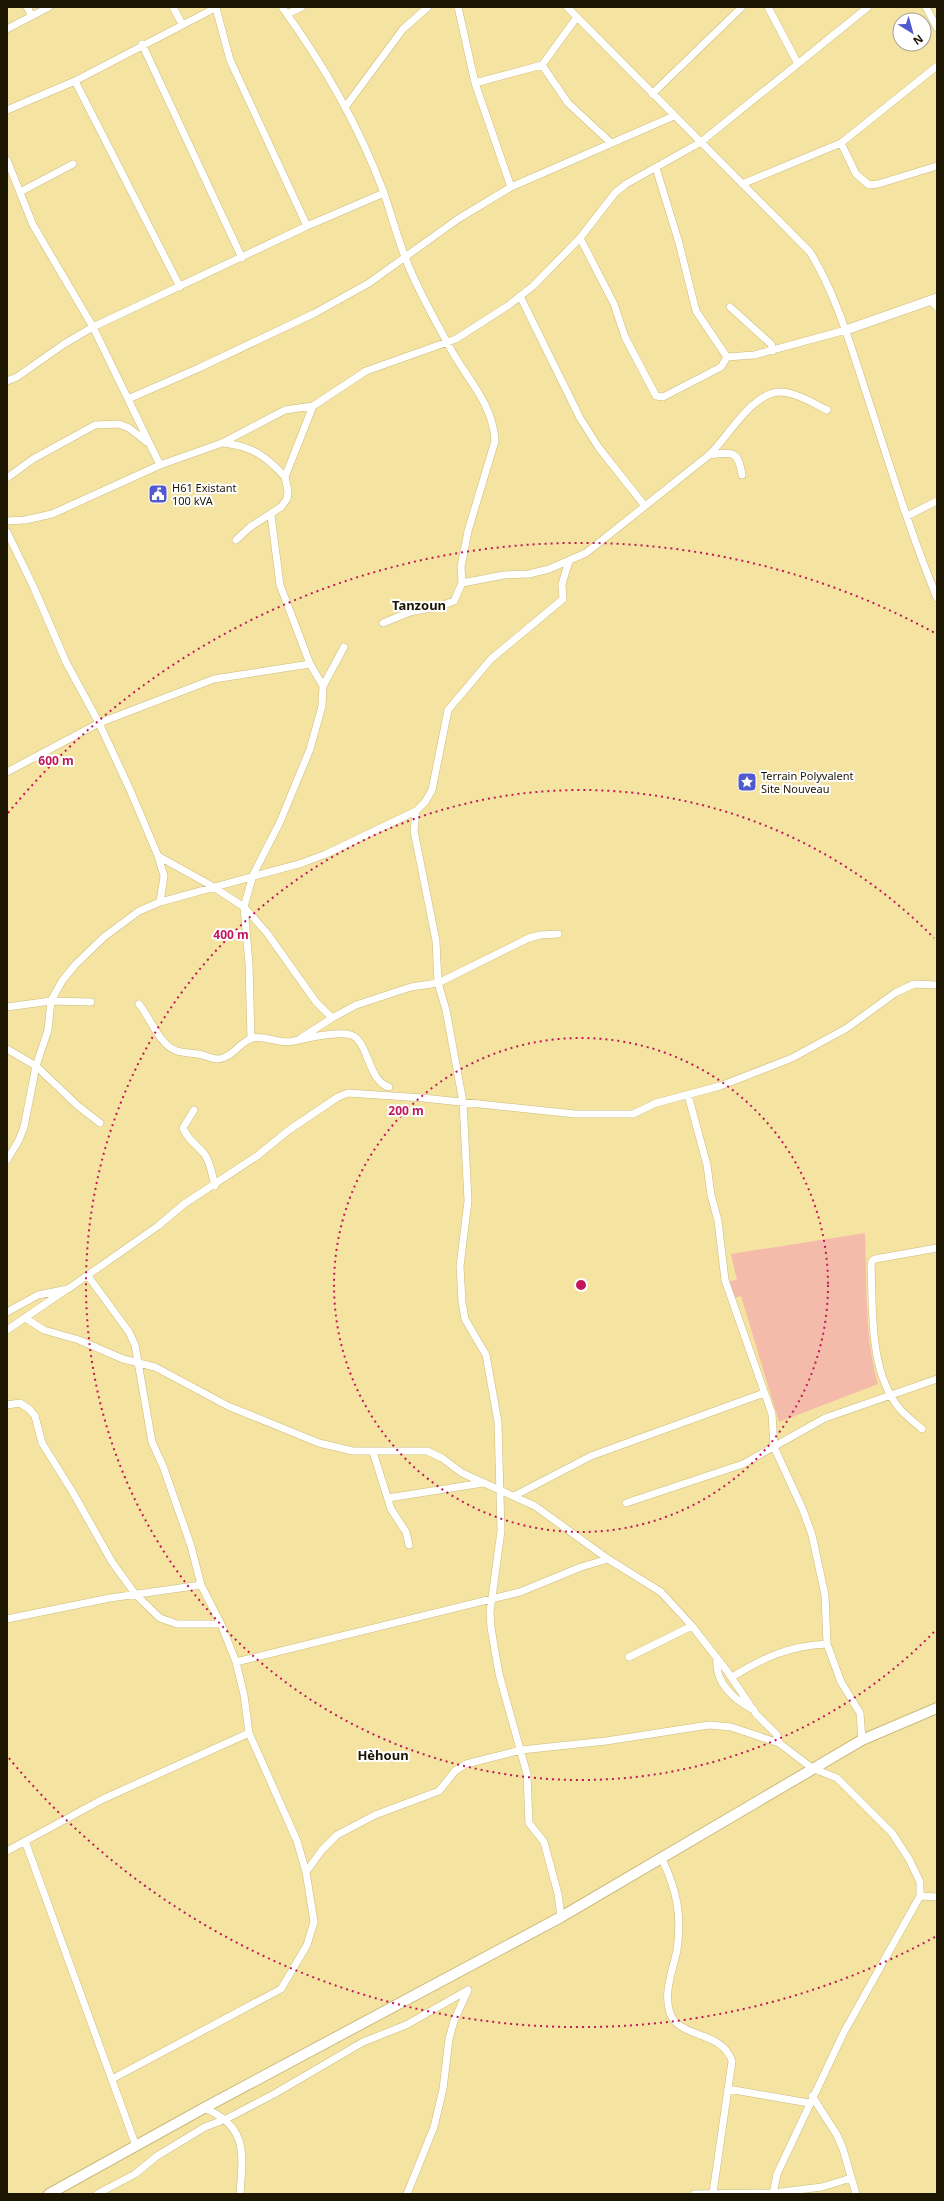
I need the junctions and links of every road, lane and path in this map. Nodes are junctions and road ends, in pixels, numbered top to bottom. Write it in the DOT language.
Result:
graph roads {
  1 [pos="27,7"];
  2 [pos="49,7"];
  3 [pos="173,7"];
  4 [pos="282,7"];
  5 [pos="302,7"];
  6 [pos="428,7"];
  7 [pos="458,7"];
  8 [pos="567,7"];
  9 [pos="742,7"];
  10 [pos="768,7"];
  11 [pos="868,7"];
  12 [pos="926,7"];
  13 [pos="216,8"];
  14 [pos="287,14"];
  15 [pos="32,16"];
  16 [pos="577,17"];
  17 [pos="182,24"];
  18 [pos="937,28"];
  19 [pos="7,29"];
  20 [pos="142,44"];
  21 [pos="798,64"];
  22 [pos="542,65"];
  23 [pos="937,66"];
  24 [pos="75,81"];
  25 [pos="475,83"];
  26 [pos="652,94"];
  27 [pos="346,106"];
  28 [pos="7,110"];
  29 [pos="674,116"];
  30 [pos="701,142"];
  31 [pos="611,143"];
  32 [pos="840,143"];
  33 [pos="7,160"];
  34 [pos="73,164"];
  35 [pos="937,166"];
  36 [pos="656,168"];
  37 [pos="742,184"];
  38 [pos="511,187"];
  39 [pos="20,192"];
  40 [pos="384,193"];
  41 [pos="308,226"];
  42 [pos="580,238"];
  43 [pos="242,258"];
  44 [pos="405,258"];
  45 [pos="180,287"];
  46 [pos="520,296"];
  47 [pos="935,302"];
  48 [pos="730,307"];
  49 [pos="93,327"];
  50 [pos="846,330"];
  51 [pos="447,343"];
  52 [pos="772,351"];
  53 [pos="727,357"];
  54 [pos="7,381"];
  55 [pos="128,399"];
  56 [pos="313,406"];
  57 [pos="827,410"];
  58 [pos="222,443"];
  59 [pos="151,446"];
  60 [pos="709,455"];
  61 [pos="160,465"];
  62 [pos="742,475"];
  63 [pos="286,477"];
  64 [pos="7,478"];
  65 [pos="937,501"];
  66 [pos="645,506"];
  67 [pos="271,515"];
  68 [pos="907,516"];
  69 [pos="7,521"];
  70 [pos="7,532"];
  71 [pos="236,540"];
  72 [pos="568,561"];
  73 [pos="462,583"];
  74 [pos="937,598"];
  75 [pos="383,623"];
  76 [pos="344,648"];
  77 [pos="310,664"];
  78 [pos="323,686"];
  79 [pos="99,723"];
  80 [pos="7,772"];
  81 [pos="416,810"];
  82 [pos="158,856"];
  83 [pos="253,875"];
  84 [pos="212,886"];
  85 [pos="160,902"];
  86 [pos="244,907"];
  87 [pos="558,934"];
  88 [pos="438,982"];
  89 [pos="937,985"];
  90 [pos="51,1001"];
  91 [pos="91,1002"];
  92 [pos="139,1004"];
  93 [pos="7,1007"];
  94 [pos="332,1018"];
  95 [pos="251,1038"];
  96 [pos="298,1041"];
  97 [pos="7,1049"];
  98 [pos="36,1066"];
  99 [pos="389,1087"];
  100 [pos="688,1095"];
  101 [pos="463,1102"];
  102 [pos="194,1110"];
  103 [pos="100,1123"];
  104 [pos="7,1160"];
  105 [pos="214,1186"];
  106 [pos="937,1248"];
  107 [pos="88,1276"];
  108 [pos="68,1289"];
  109 [pos="7,1312"];
  110 [pos="27,1318"];
  111 [pos="8,1329"];
  112 [pos="139,1363"];
  113 [pos="937,1379"];
  114 [pos="764,1392"];
  115 [pos="890,1394"];
  116 [pos="7,1405"];
  117 [pos="922,1429"];
  118 [pos="774,1447"];
  119 [pos="373,1452"];
  120 [pos="483,1483"];
  121 [pos="500,1489"];
  122 [pos="514,1496"];
  123 [pos="388,1498"];
  124 [pos="626,1503"];
  125 [pos="408,1545"];
  126 [pos="608,1559"];
  127 [pos="201,1585"];
  128 [pos="136,1595"];
  129 [pos="492,1599"];
  130 [pos="7,1619"];
  131 [pos="221,1624"];
  132 [pos="692,1626"];
  133 [pos="827,1644"];
  134 [pos="629,1657"];
  135 [pos="717,1658"];
  136 [pos="236,1662"];
  137 [pos="732,1677"];
  138 [pos="937,1708"];
  139 [pos="754,1710"];
  140 [pos="249,1732"];
  141 [pos="862,1740"];
  142 [pos="779,1743"];
  143 [pos="521,1750"];
  144 [pos="812,1768"];
  145 [pos="25,1841"];
  146 [pos="8,1848"];
  147 [pos="662,1859"];
  148 [pos="306,1872"];
  149 [pos="920,1896"];
  150 [pos="937,1897"];
  151 [pos="561,1917"];
  152 [pos="112,2079"];
  153 [pos="728,2089"];
  154 [pos="810,2100"];
  155 [pos="204,2108"];
  156 [pos="226,2119"];
  157 [pos="136,2146"];
  158 [pos="851,2178"];
  159 [pos="713,2193"];
  160 [pos="49,2194"];
  161 [pos="97,2194"];
  162 [pos="240,2194"];
  163 [pos="407,2194"];
  164 [pos="694,2194"];
  165 [pos="773,2194"];
  166 [pos="856,2194"];
  1 -- 15 [label="street"];
  2 -- 15 [label="street"];
  3 -- 17 [label="street"];
  4 -- 14 [label="street"];
  5 -- 14 [label="street"];
  6 -- 27 [label="street"];
  7 -- 25 [label="street"];
  8 -- 16 [label="street"];
  9 -- 26 [label="street"];
  10 -- 21 [label="street"];
  11 -- 21 [label="street"];
  12 -- 18 [label="street"];
  13 -- 17 [label="street"];
  13 -- 41 [label="street"];
  14 -- 27 [label="street"];
  15 -- 19 [label="street"];
  16 -- 22 [label="street"];
  16 -- 26 [label="street"];
  17 -- 20 [label="street"];
  20 -- 24 [label="street"];
  20 -- 43 [label="street"];
  21 -- 30 [label="street"];
  22 -- 25 [label="street"];
  22 -- 31 [label="street"];
  23 -- 32 [label="street"];
  24 -- 28 [label="street"];
  24 -- 45 [label="street"];
  25 -- 38 [label="street"];
  26 -- 29 [label="street"];
  27 -- 40 [label="street"];
  29 -- 30 [label="street"];
  29 -- 31 [label="street"];
  30 -- 36 [label="street"];
  30 -- 37 [label="street"];
  31 -- 38 [label="street"];
  32 -- 35 [label="street"];
  32 -- 37 [label="street"];
  33 -- 39 [label="street"];
  34 -- 39 [label="street"];
  36 -- 42 [label="street"];
  36 -- 53 [label="street"];
  37 -- 50 [label="street"];
  38 -- 44 [label="street"];
  39 -- 49 [label="street"];
  40 -- 41 [label="street"];
  40 -- 44 [label="street"];
  41 -- 43 [label="street"];
  42 -- 46 [label="street"];
  42 -- 53 [label="street"];
  43 -- 45 [label="street"];
  44 -- 51 [label="street"];
  44 -- 55 [label="street"];
  45 -- 49 [label="street"];
  46 -- 51 [label="street"];
  46 -- 66 [label="street"];
  47 -- 50 [label="street"];
  48 -- 52 [label="street"];
  49 -- 54 [label="street"];
  49 -- 55 [label="street"];
  50 -- 52 [label="street"];
  50 -- 68 [label="street"];
  51 -- 56 [label="street"];
  51 -- 73 [label="street"];
  52 -- 53 [label="street"];
  55 -- 59 [label="street"];
  56 -- 58 [label="street"];
  56 -- 63 [label="street"];
  57 -- 60 [label="street"];
  58 -- 61 [label="street"];
  58 -- 63 [label="street"];
  59 -- 61 [label="street"];
  59 -- 64 [label="street"];
  60 -- 62 [label="street"];
  60 -- 66 [label="street"];
  61 -- 69 [label="street"];
  63 -- 67 [label="street"];
  65 -- 68 [label="street"];
  66 -- 72 [label="street"];
  67 -- 71 [label="street"];
  67 -- 77 [label="street"];
  68 -- 74 [label="street"];
  70 -- 79 [label="street"];
  72 -- 73 [label="street"];
  72 -- 81 [label="street"];
  73 -- 75 [label="street"];
  76 -- 78 [label="street"];
  77 -- 78 [label="street"];
  77 -- 79 [label="street"];
  78 -- 83 [label="street"];
  79 -- 80 [label="street"];
  79 -- 82 [label="street"];
  81 -- 83 [label="street"];
  81 -- 88 [label="street"];
  82 -- 84 [label="street"];
  82 -- 85 [label="street"];
  83 -- 84 [label="street"];
  83 -- 86 [label="street"];
  84 -- 85 [label="street"];
  84 -- 86 [label="street"];
  85 -- 90 [label="street"];
  86 -- 94 [label="street"];
  86 -- 95 [label="street"];
  87 -- 88 [label="street"];
  88 -- 94 [label="street"];
  88 -- 101 [label="street"];
  89 -- 100 [label="street"];
  90 -- 91 [label="street"];
  90 -- 93 [label="street"];
  90 -- 98 [label="street"];
  92 -- 95 [label="street"];
  94 -- 96 [label="street"];
  95 -- 96 [label="street"];
  96 -- 99 [label="street"];
  97 -- 98 [label="street"];
  98 -- 103 [label="street"];
  98 -- 104 [label="street"];
  100 -- 101 [label="street"];
  100 -- 114 [label="street"];
  101 -- 105 [label="street"];
  101 -- 121 [label="street"];
  102 -- 105 [label="street"];
  105 -- 107 [label="street"];
  106 -- 115 [label="street"];
  107 -- 108 [label="street"];
  107 -- 112 [label="street"];
  108 -- 109 [label="street"];
  108 -- 110 [label="street"];
  110 -- 111 [label="street"];
  110 -- 112 [label="street"];
  112 -- 119 [label="street"];
  112 -- 127 [label="street"];
  113 -- 115 [label="street"];
  114 -- 118 [label="street"];
  114 -- 122 [label="street"];
  115 -- 117 [label="street"];
  115 -- 118 [label="street"];
  116 -- 128 [label="street"];
  118 -- 124 [label="street"];
  118 -- 133 [label="street"];
  119 -- 120 [label="street"];
  119 -- 123 [label="street"];
  120 -- 121 [label="street"];
  120 -- 123 [label="street"];
  121 -- 122 [label="street"];
  121 -- 129 [label="street"];
  122 -- 126 [label="street"];
  123 -- 125 [label="street"];
  126 -- 129 [label="street"];
  126 -- 132 [label="street"];
  127 -- 128 [label="street"];
  127 -- 131 [label="street"];
  128 -- 130 [label="street"];
  128 -- 131 [label="street"];
  129 -- 136 [label="street"];
  129 -- 143 [label="street"];
  131 -- 136 [label="street"];
  132 -- 134 [label="street"];
  132 -- 135 [label="street"];
  133 -- 137 [label="street"];
  133 -- 141 [label="street"];
  135 -- 137 [label="street"];
  135 -- 139 [label="street"];
  136 -- 140 [label="street"];
  137 -- 139 [label="street"];
  138 -- 141 [label="main road"];
  139 -- 142 [label="street"];
  140 -- 145 [label="street"];
  140 -- 148 [label="street"];
  141 -- 144 [label="main road"];
  142 -- 143 [label="street"];
  142 -- 144 [label="street"];
  143 -- 148 [label="street"];
  143 -- 151 [label="street"];
  144 -- 147 [label="main road"];
  144 -- 149 [label="street"];
  145 -- 146 [label="street"];
  145 -- 152 [label="street"];
  147 -- 151 [label="main road"];
  147 -- 153 [label="street"];
  148 -- 152 [label="street"];
  149 -- 150 [label="street"];
  149 -- 154 [label="street"];
  151 -- 155 [label="main road"];
  152 -- 157 [label="street"];
  153 -- 154 [label="street"];
  153 -- 159 [label="street"];
  154 -- 158 [label="street"];
  154 -- 165 [label="street"];
  155 -- 156 [label="street"];
  155 -- 157 [label="main road"];
  156 -- 161 [label="street"];
  156 -- 162 [label="street"];
  156 -- 163 [label="street"];
  157 -- 160 [label="main road"];
  158 -- 165 [label="street"];
  158 -- 166 [label="street"];
  159 -- 164 [label="street"];
  159 -- 165 [label="street"];
}
